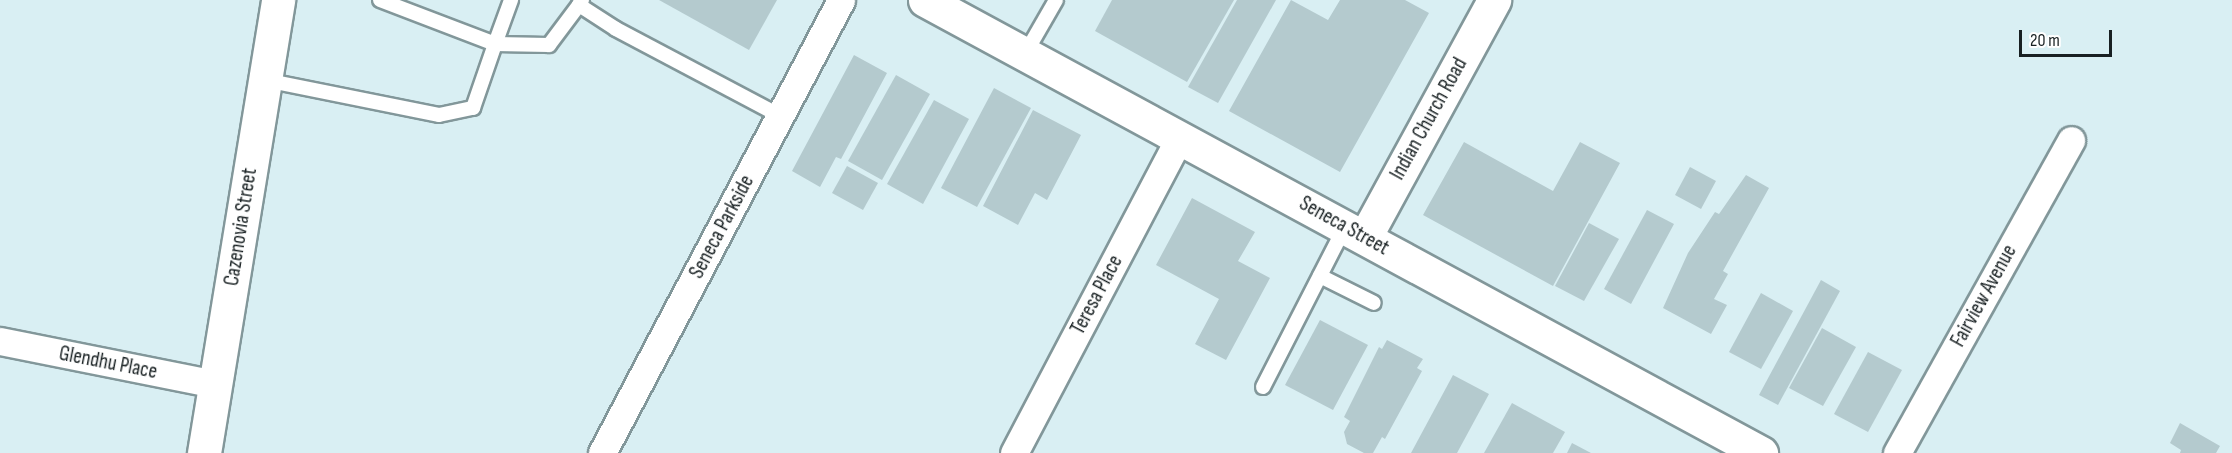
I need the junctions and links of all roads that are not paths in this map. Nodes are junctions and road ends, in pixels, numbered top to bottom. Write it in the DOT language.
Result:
graph roads {
  1 [pos="278,0"];
  2 [pos="380,0"];
  3 [pos="841,0"];
  4 [pos="926,0"];
  5 [pos="1056,0"];
  6 [pos="1494,0"];
  7 [pos="510,2"];
  8 [pos="580,3"];
  9 [pos="495,44"];
  10 [pos="1025,54"];
  11 [pos="265,80"];
  12 [pos="780,116"];
  13 [pos="1180,137"];
  14 [pos="2071,140"];
  15 [pos="1355,232"];
  16 [pos="1320,276"];
  17 [pos="1374,303"];
  18 [pos="0,341"];
  19 [pos="216,384"];
  20 [pos="1263,387"];
  21 [pos="204,453"];
  22 [pos="602,453"];
  23 [pos="1014,453"];
  24 [pos="1761,453"];
  25 [pos="1897,453"];
  1 -- 11 [label="main road, Cazenovia Street"];
  2 -- 9 [label="lane"];
  3 -- 12 [label="street, Seneca Parkside"];
  4 -- 10 [label="main road, Seneca Street"];
  5 -- 10 [label="lane"];
  6 -- 15 [label="main road, Indian Church Road"];
  7 -- 9 [label="lane"];
  8 -- 9 [label="lane"];
  8 -- 12 [label="lane"];
  9 -- 11 [label="lane"];
  10 -- 13 [label="main road, Seneca Street"];
  11 -- 19 [label="main road, Cazenovia Street"];
  12 -- 22 [label="street, Seneca Parkside"];
  13 -- 15 [label="main road, Seneca Street"];
  13 -- 23 [label="street, Teresa Place"];
  14 -- 25 [label="street, Fairview Avenue"];
  15 -- 16 [label="lane"];
  15 -- 24 [label="main road, Seneca Street"];
  16 -- 17 [label="lane"];
  16 -- 20 [label="lane"];
  18 -- 19 [label="street, Glendhu Place"];
  19 -- 21 [label="main road, Cazenovia Street"];
}
